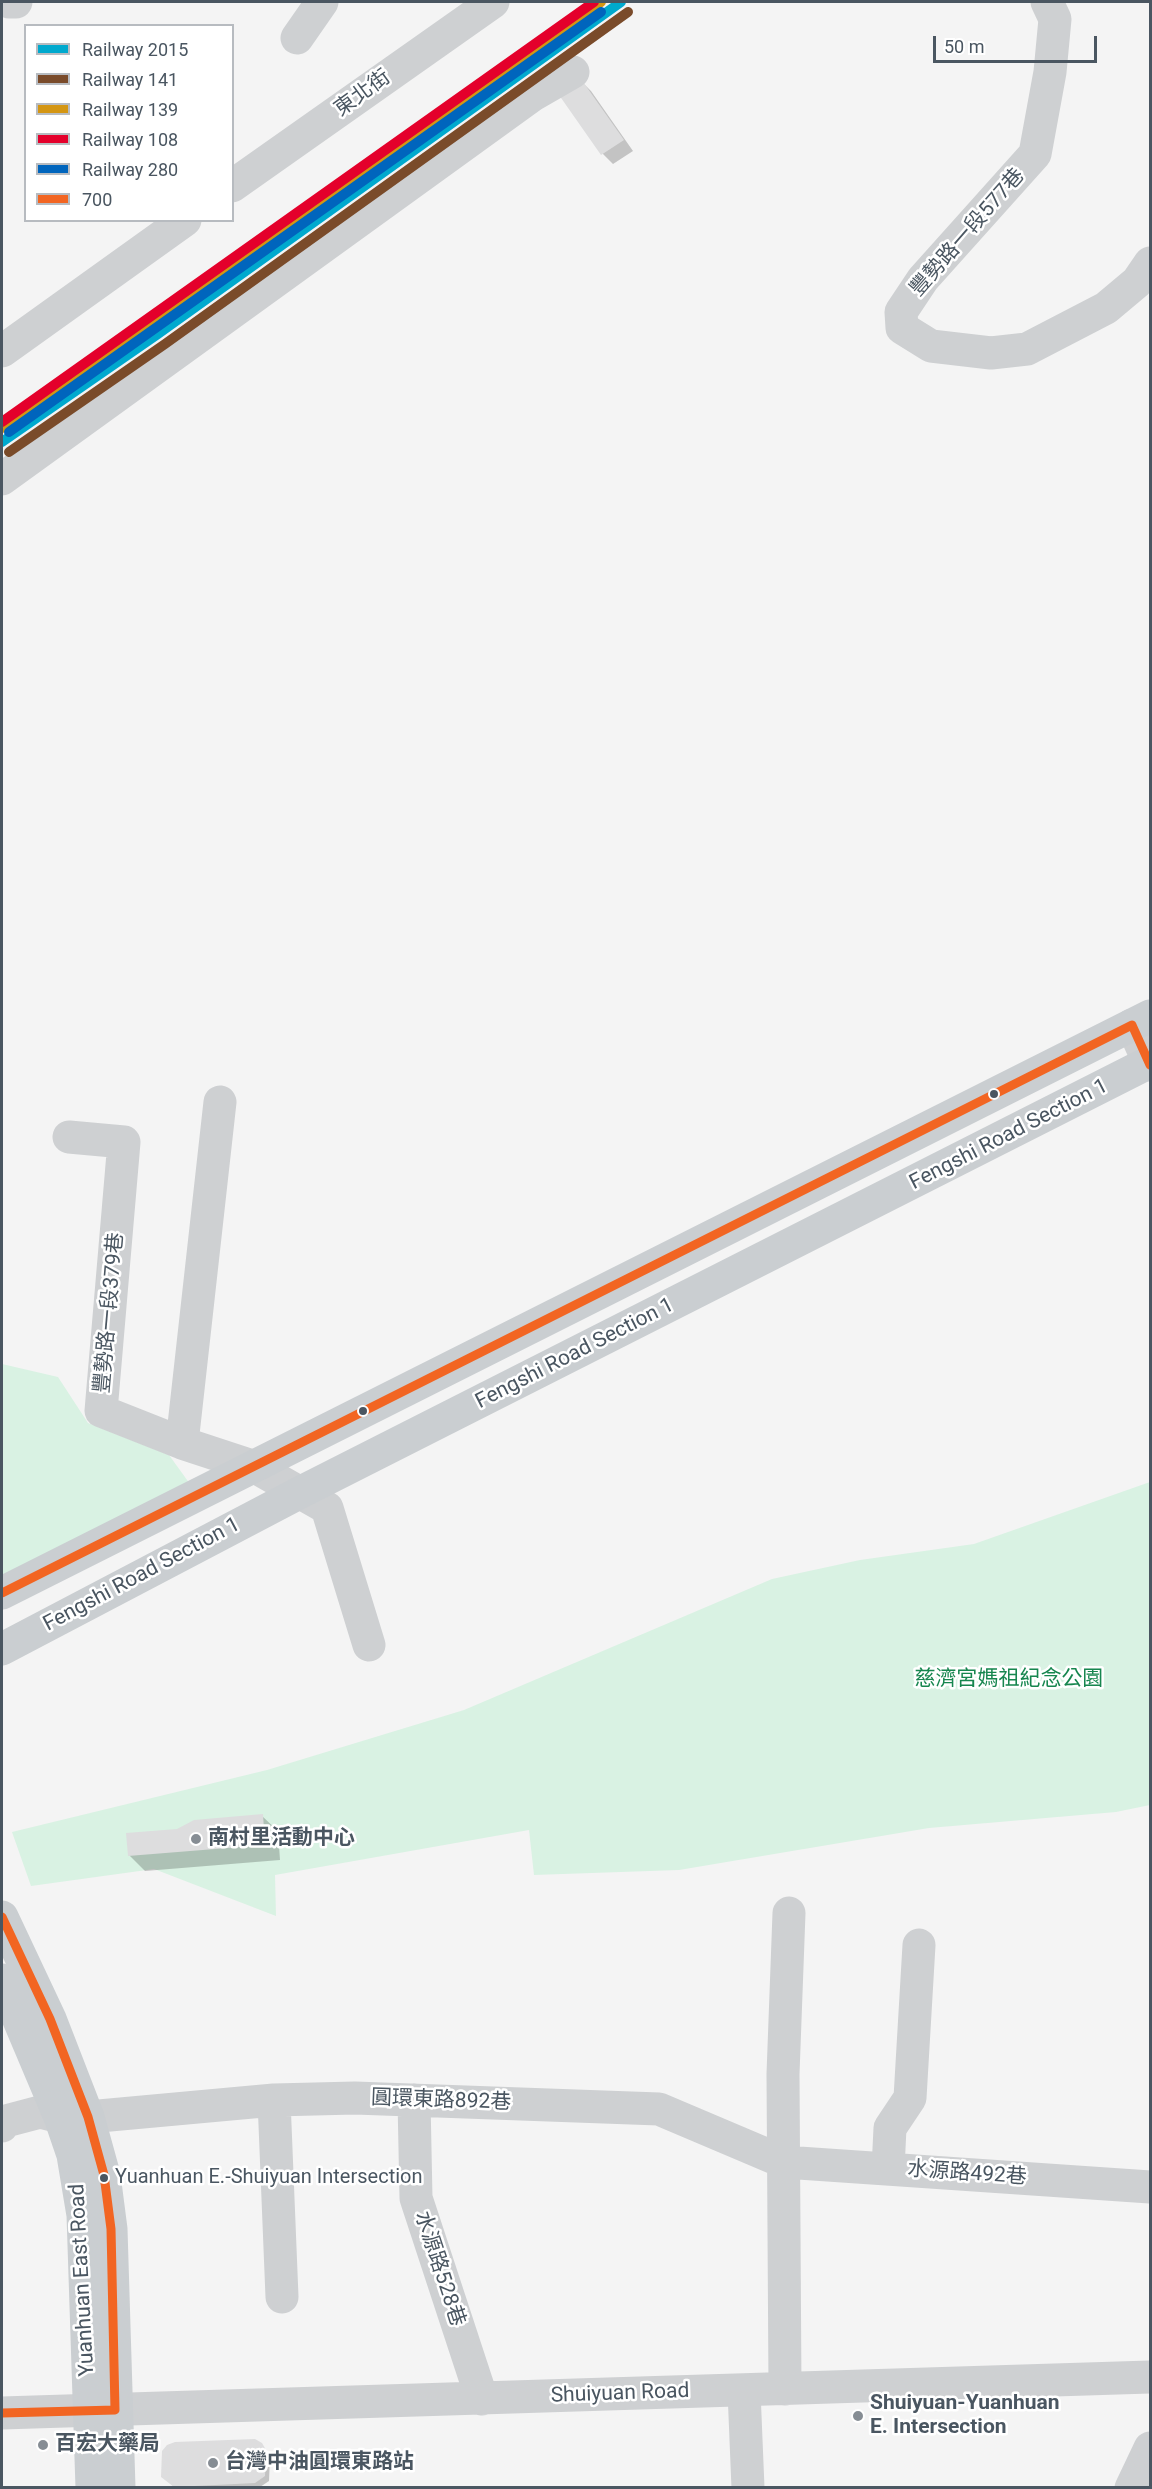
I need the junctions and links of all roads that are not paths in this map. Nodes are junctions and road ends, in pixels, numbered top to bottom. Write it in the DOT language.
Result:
graph roads {
  1 [pos="9,2"];
  2 [pos="16,2"];
  3 [pos="322,2"];
  4 [pos="493,2"];
  5 [pos="1047,2"];
  6 [pos="297,38"];
  7 [pos="573,72"];
  8 [pos="234,185"];
  9 [pos="182,222"];
  10 [pos="1150,263"];
  11 [pos="2,351"];
  12 [pos="2,479"];
  13 [pos="1141,1021"];
  14 [pos="1150,1063"];
  15 [pos="220,1102"];
  16 [pos="69,1137"];
  17 [pos="182,1443"];
  18 [pos="255,1467"];
  19 [pos="302,1492"];
  20 [pos="2,1593"];
  21 [pos="369,1646"];
  22 [pos="2,1649"];
  23 [pos="789,1913"];
  24 [pos="2,1917"];
  25 [pos="919,1945"];
  26 [pos="2,1980"];
  27 [pos="274,2100"];
  28 [pos="414,2100"];
  29 [pos="74,2117"];
  30 [pos="2,2126"];
  31 [pos="784,2162"];
  32 [pos="888,2169"];
  33 [pos="1150,2187"];
  34 [pos="282,2297"];
  35 [pos="1150,2377"];
  36 [pos="784,2389"];
  37 [pos="744,2391"];
  38 [pos="482,2399"];
  39 [pos="102,2410"];
  40 [pos="2,2413"];
  41 [pos="1150,2448"];
  42 [pos="92,2487"];
  43 [pos="118,2487"];
  44 [pos="748,2487"];
  45 [pos="1131,2487"];
  1 -- 2 [label="street"];
  3 -- 6 [label="street"];
  4 -- 8 [label="street, 東北街"];
  5 -- 10 [label="street, 豐勢路一段577巷"];
  7 -- 12 [label="street"];
  9 -- 11 [label="street"];
  13 -- 14 [label="street"];
  13 -- 18 [label="main road, Fengshi Road Section 1"];
  14 -- 19 [label="main road, Fengshi Road Section 1"];
  15 -- 17 [label="street"];
  16 -- 17 [label="street, 豐勢路一段379巷"];
  17 -- 18 [label="street, 豐勢路一段379巷"];
  18 -- 19 [label="street, 豐勢路一段379巷"];
  18 -- 20 [label="main road, Fengshi Road Section 1"];
  19 -- 21 [label="street, 豐勢路一段379巷"];
  19 -- 22 [label="main road, Fengshi Road Section 1"];
  23 -- 31 [label="street"];
  24 -- 29 [label="main road, Yuanhuan East Road"];
  25 -- 32 [label="street"];
  26 -- 29 [label="main road, Yuanhuan East Road"];
  27 -- 28 [label="street, 圓環東路892巷"];
  27 -- 29 [label="street, 圓環東路892巷"];
  27 -- 34 [label="street"];
  28 -- 31 [label="street, 圓環東路892巷"];
  28 -- 38 [label="street, 水源路528巷"];
  29 -- 30 [label="street, 圓環東路892巷"];
  29 -- 39 [label="main road, Yuanhuan East Road"];
  31 -- 32 [label="street, 水源路492巷"];
  31 -- 36 [label="street"];
  32 -- 33 [label="street, 水源路492巷"];
  35 -- 36 [label="street, Shuiyuan Road"];
  36 -- 37 [label="street, Shuiyuan Road"];
  37 -- 38 [label="street, Shuiyuan Road"];
  37 -- 44 [label="street"];
  38 -- 39 [label="street, Shuiyuan Road"];
  39 -- 40 [label="street, Shuiyuan Road"];
  39 -- 42 [label="main road, Yuanhuan East Road"];
  39 -- 43 [label="main road, Yuanhuan East Road"];
  41 -- 45 [label="street"];
}
